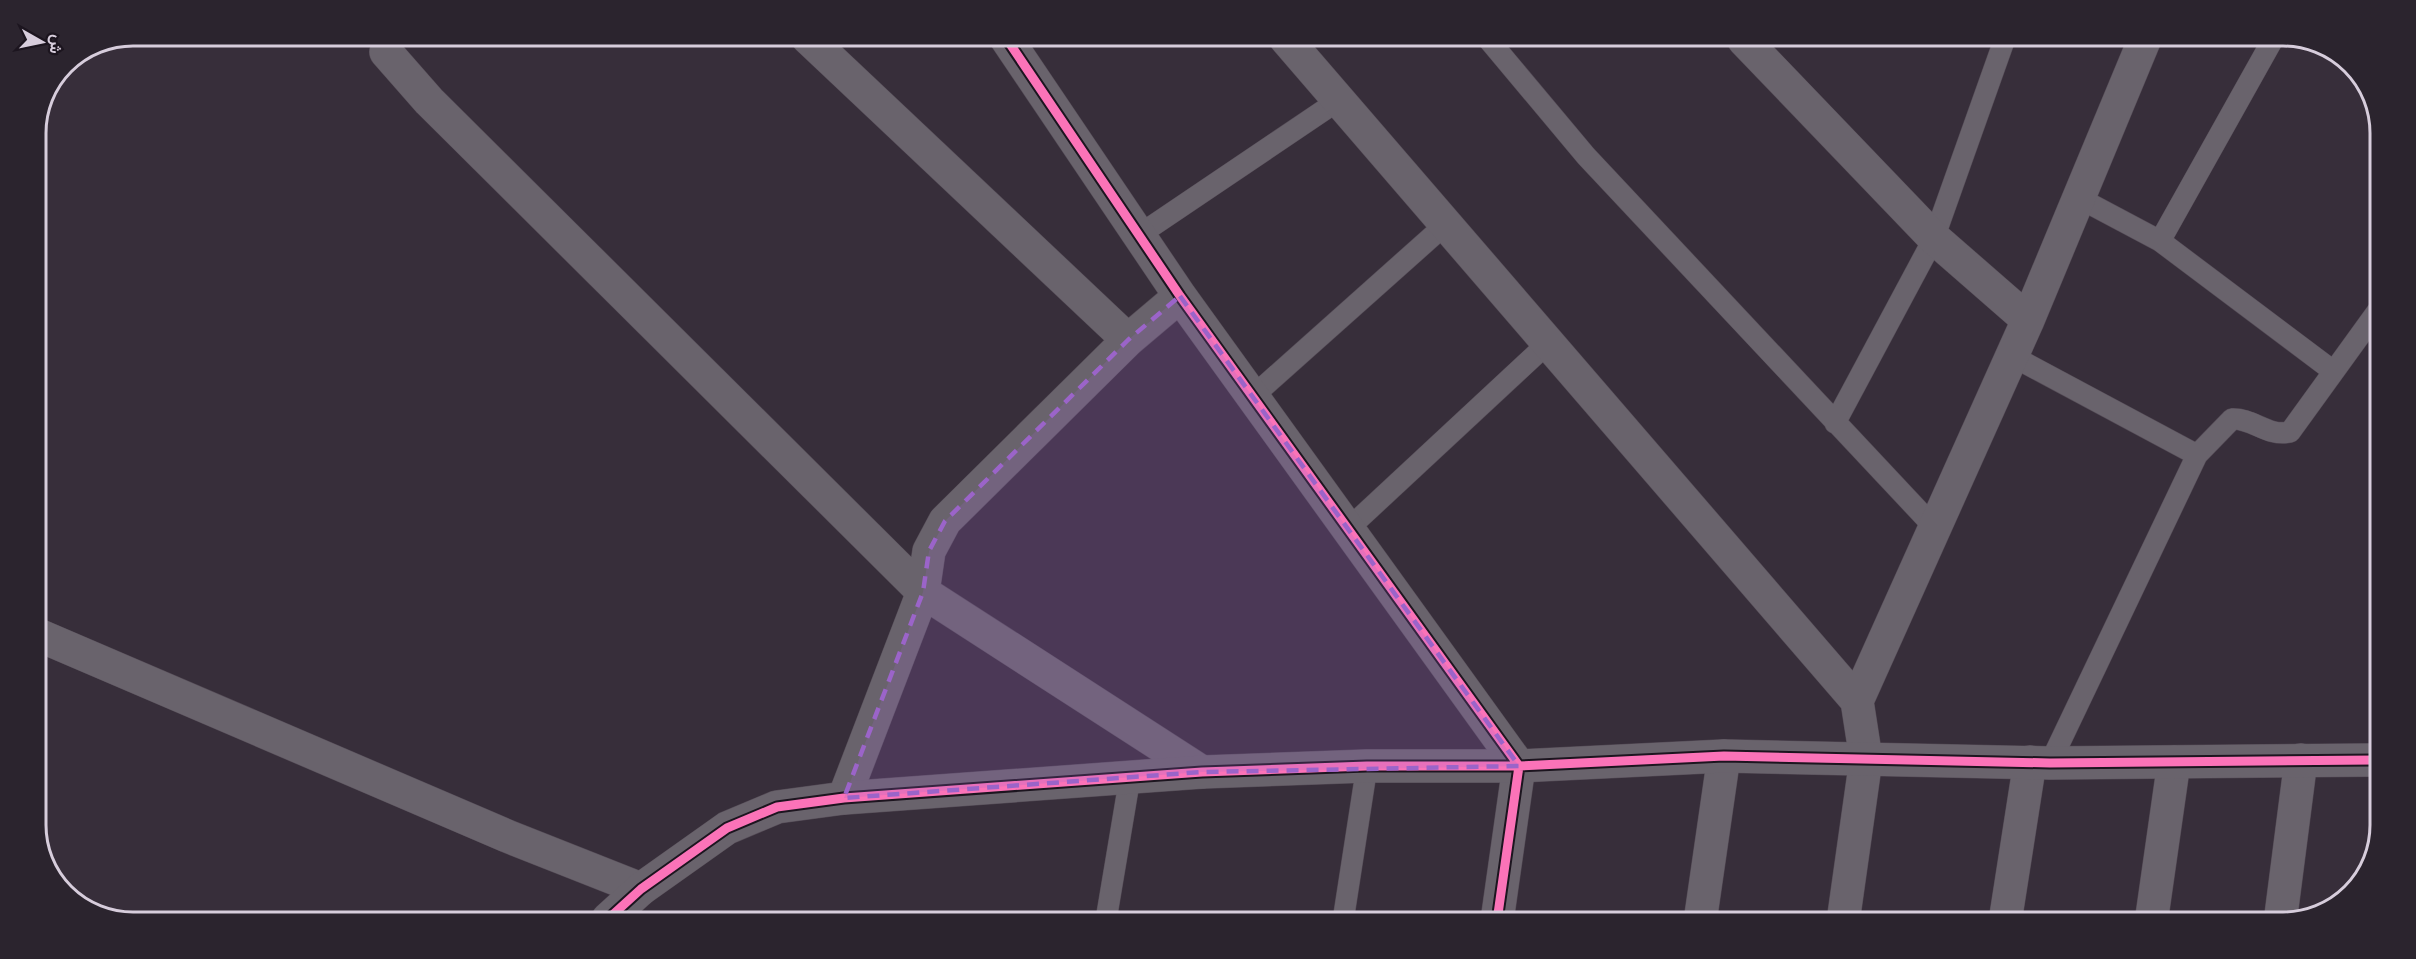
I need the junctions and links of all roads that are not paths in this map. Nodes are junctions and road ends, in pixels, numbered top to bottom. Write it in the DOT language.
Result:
graph roads {
  1 [pos="818,47"];
  2 [pos="1012,47"];
  3 [pos="1293,47"];
  4 [pos="1495,47"];
  5 [pos="1751,47"];
  6 [pos="2002,47"];
  7 [pos="2142,47"];
  8 [pos="2269,47"];
  9 [pos="386,52"];
  10 [pos="1339,100"];
  11 [pos="2079,198"];
  12 [pos="1446,224"];
  13 [pos="1139,235"];
  14 [pos="1934,238"];
  15 [pos="2160,241"];
  16 [pos="1180,296"];
  17 [pos="2028,320"];
  18 [pos="2369,322"];
  19 [pos="1128,340"];
  20 [pos="1548,343"];
  21 [pos="2012,356"];
  22 [pos="2333,371"];
  23 [pos="1252,397"];
  24 [pos="1835,423"];
  25 [pos="2197,455"];
  26 [pos="1935,528"];
  27 [pos="1348,529"];
  28 [pos="923,592"];
  29 [pos="47,639"];
  30 [pos="1857,701"];
  31 [pos="1724,756"];
  32 [pos="1866,759"];
  33 [pos="2301,760"];
  34 [pos="2370,760"];
  35 [pos="2040,762"];
  36 [pos="2174,762"];
  37 [pos="1367,766"];
  38 [pos="1519,766"];
  39 [pos="1202,772"];
  40 [pos="1130,777"];
  41 [pos="844,798"];
  42 [pos="624,909"];
  43 [pos="1107,912"];
  44 [pos="1343,912"];
  45 [pos="1498,912"];
  46 [pos="1701,912"];
  47 [pos="1844,912"];
  48 [pos="2007,912"];
  49 [pos="2153,912"];
  50 [pos="2281,912"];
  1 -- 19 [label="street"];
  2 -- 13 [label="street"];
  3 -- 10 [label="street"];
  4 -- 24 [label="lane"];
  5 -- 14 [label="street"];
  6 -- 14 [label="lane"];
  7 -- 11 [label="street"];
  8 -- 15 [label="lane"];
  9 -- 28 [label="street"];
  10 -- 12 [label="street"];
  10 -- 13 [label="lane"];
  11 -- 15 [label="lane"];
  11 -- 17 [label="street"];
  12 -- 20 [label="street"];
  12 -- 23 [label="lane"];
  13 -- 16 [label="street"];
  14 -- 17 [label="street"];
  14 -- 24 [label="lane"];
  15 -- 22 [label="lane"];
  16 -- 19 [label="street"];
  16 -- 23 [label="street"];
  17 -- 21 [label="street"];
  18 -- 22 [label="lane"];
  19 -- 28 [label="street"];
  20 -- 27 [label="lane"];
  20 -- 30 [label="street"];
  21 -- 25 [label="lane"];
  21 -- 26 [label="street"];
  22 -- 25 [label="lane"];
  23 -- 27 [label="street"];
  24 -- 26 [label="lane"];
  25 -- 35 [label="lane"];
  26 -- 30 [label="street"];
  27 -- 38 [label="street"];
  28 -- 39 [label="street"];
  28 -- 41 [label="street"];
  29 -- 42 [label="street"];
  30 -- 32 [label="street"];
  31 -- 32 [label="street"];
  31 -- 38 [label="street"];
  31 -- 46 [label="street"];
  32 -- 35 [label="street"];
  32 -- 47 [label="street"];
  33 -- 34 [label="street"];
  33 -- 36 [label="street"];
  33 -- 50 [label="street"];
  35 -- 36 [label="street"];
  35 -- 48 [label="street"];
  36 -- 49 [label="street"];
  37 -- 38 [label="street"];
  37 -- 39 [label="street"];
  37 -- 44 [label="lane"];
  38 -- 45 [label="street"];
  39 -- 40 [label="street"];
  40 -- 41 [label="street"];
  40 -- 43 [label="lane"];
  41 -- 42 [label="street"];
}
